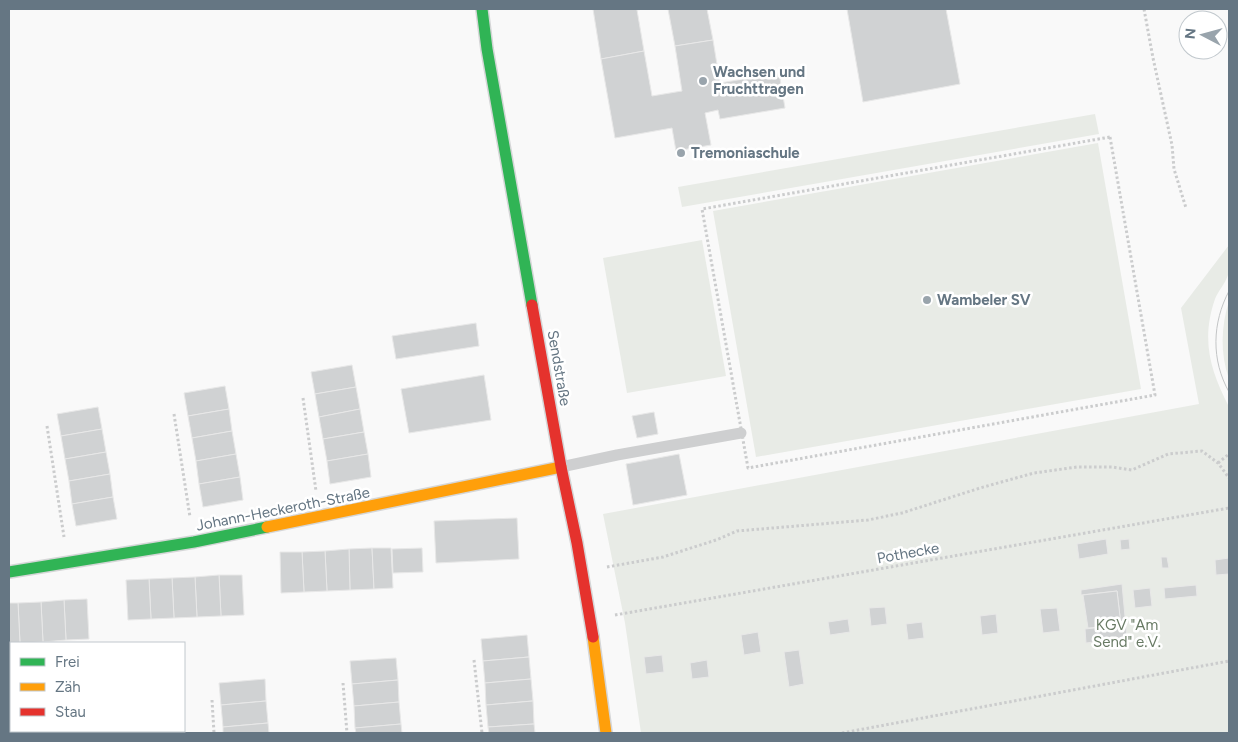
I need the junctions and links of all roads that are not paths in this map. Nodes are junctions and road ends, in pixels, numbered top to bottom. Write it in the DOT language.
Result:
graph roads {
  1 [pos="482,9"];
  2 [pos="741,433"];
  3 [pos="561,467"];
  4 [pos="9,572"];
  5 [pos="606,733"];
  1 -- 3 [label="street, Sendstraße"];
  2 -- 3 [label="lane"];
  3 -- 4 [label="street, Johann-Heckeroth-Straße"];
  3 -- 5 [label="street, Sendstraße"];
}
